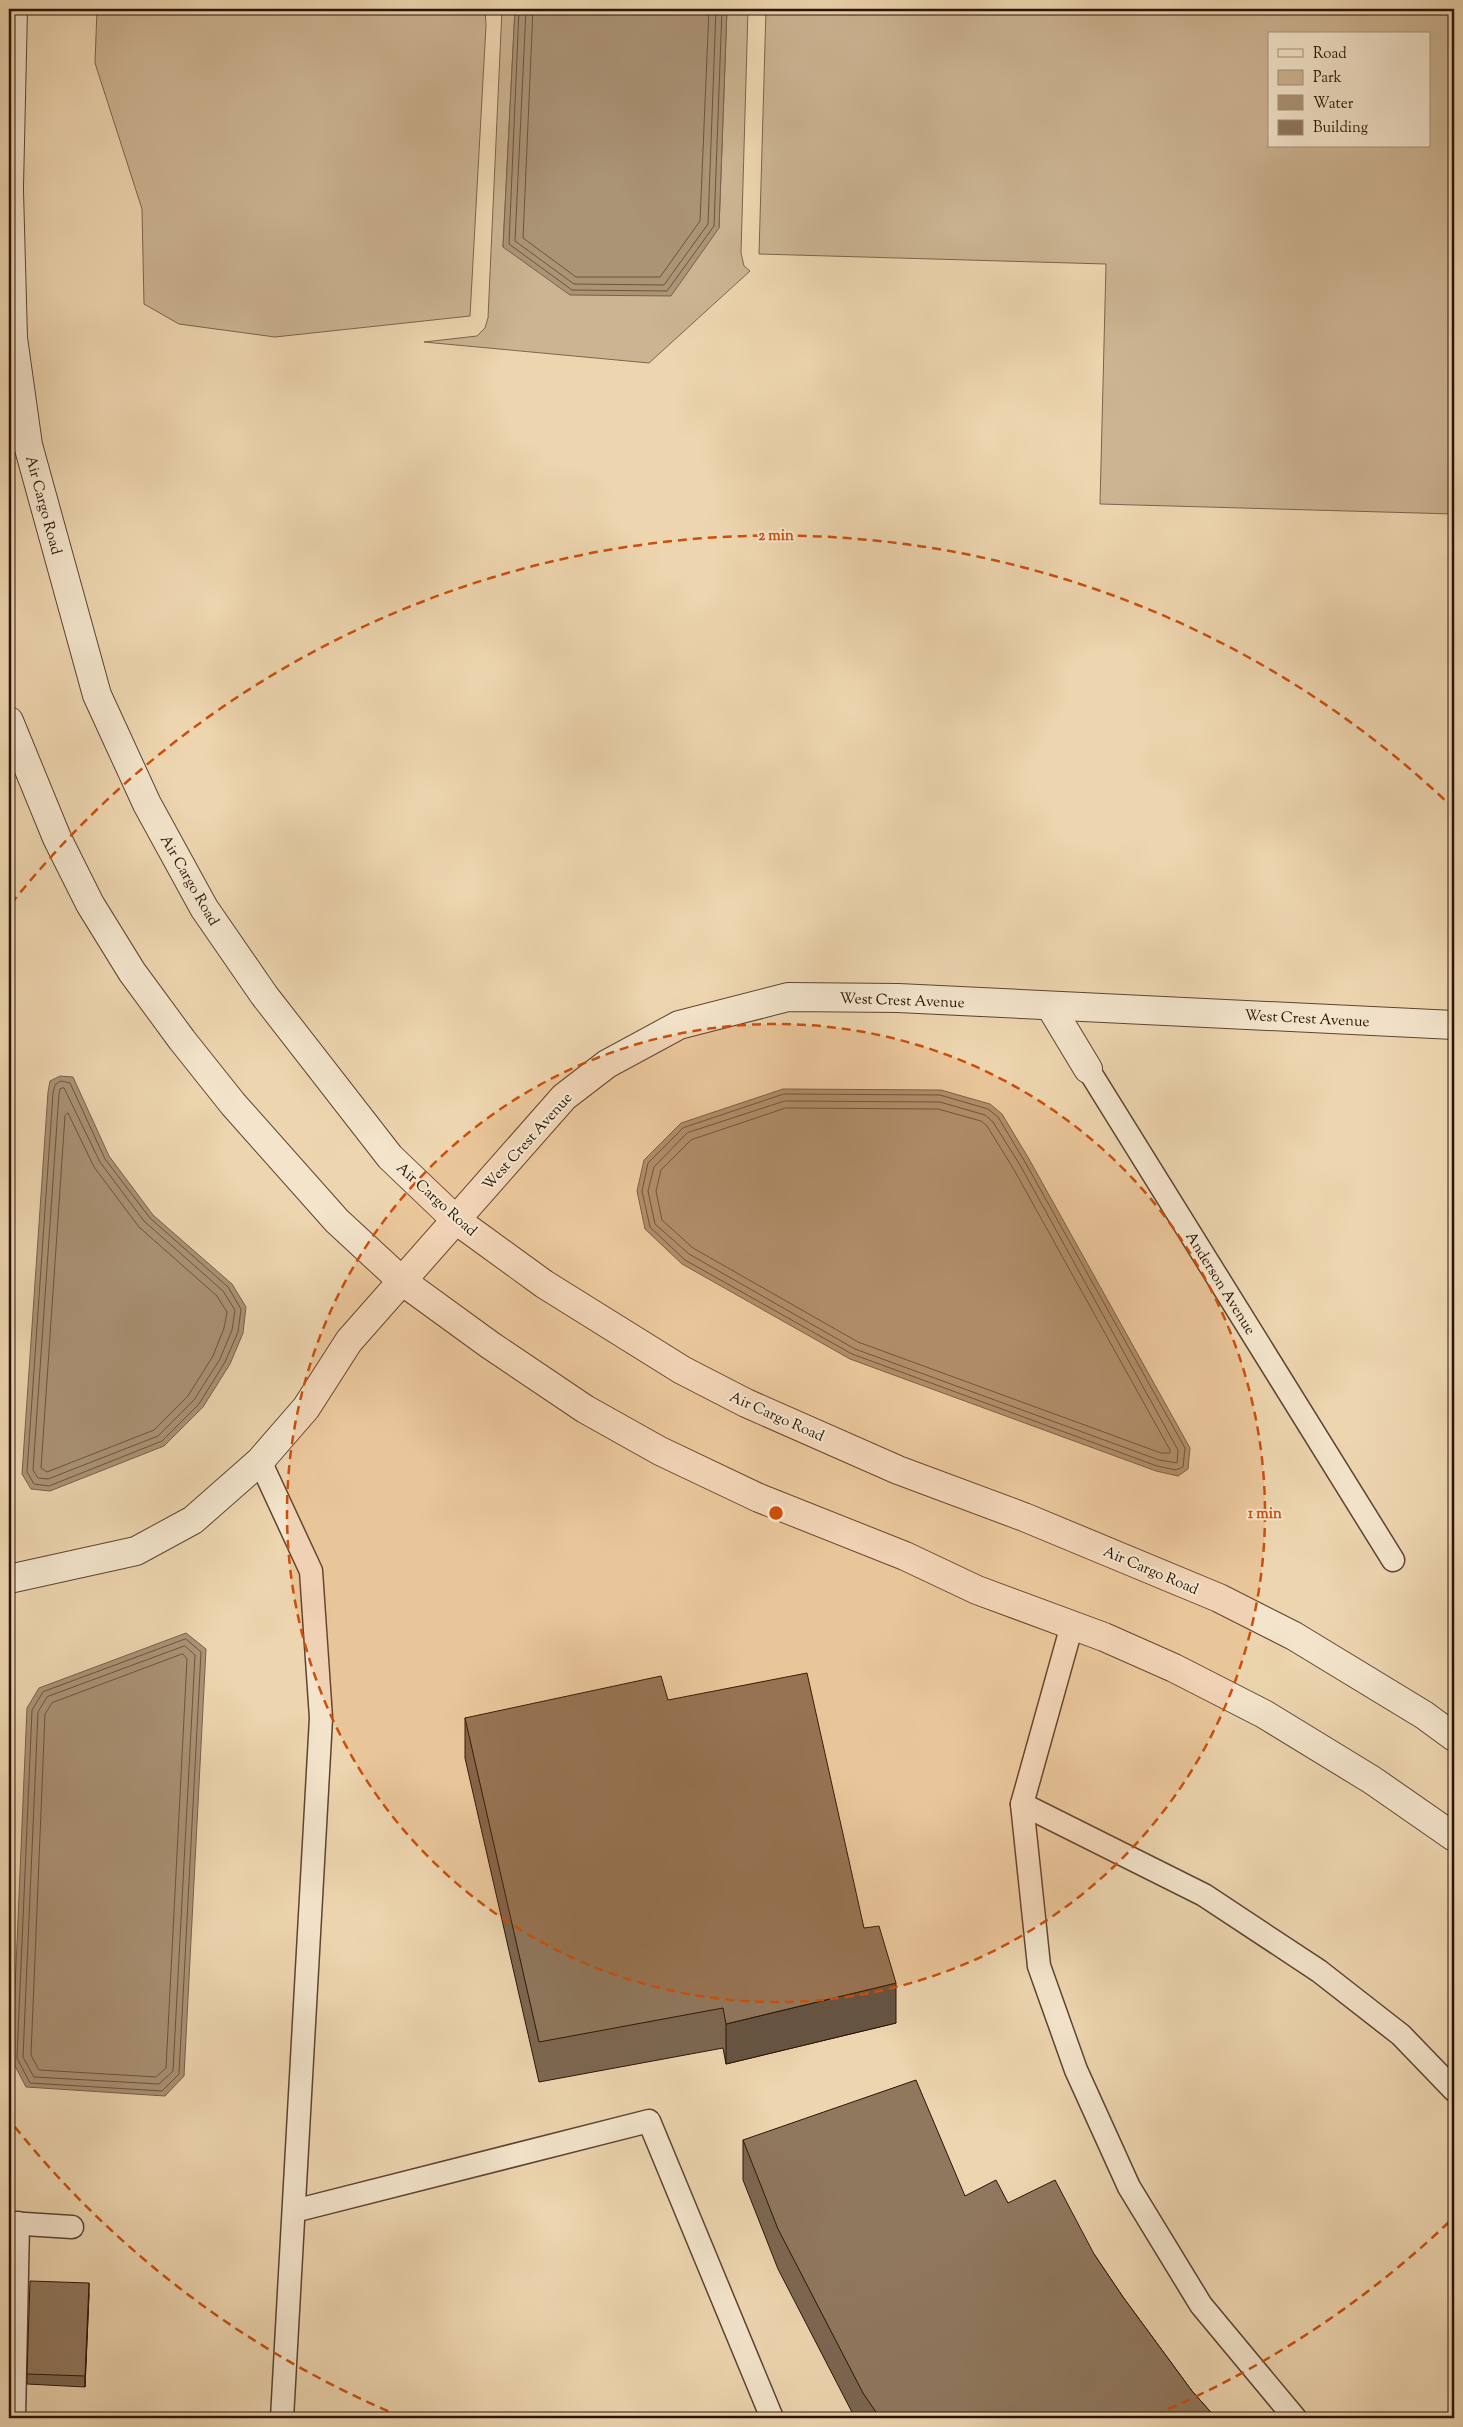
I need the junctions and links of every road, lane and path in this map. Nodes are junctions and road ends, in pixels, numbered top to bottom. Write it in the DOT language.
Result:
graph roads {
  1 [pos="13,9"];
  2 [pos="9,186"];
  3 [pos="9,191"];
  4 [pos="9,720"];
  5 [pos="1050,1006"];
  6 [pos="1454,1025"];
  7 [pos="1088,1069"];
  8 [pos="456,1220"];
  9 [pos="402,1281"];
  10 [pos="260,1461"];
  11 [pos="1392,1560"];
  12 [pos="9,1579"];
  13 [pos="1072,1625"];
  14 [pos="1454,1737"];
  15 [pos="1022,1804"];
  16 [pos="1454,1837"];
  17 [pos="1454,2090"];
  18 [pos="294,2211"];
  19 [pos="14,2223"];
  20 [pos="72,2227"];
  21 [pos="14,2418"];
  22 [pos="282,2418"];
  23 [pos="772,2418"];
  24 [pos="1295,2418"];
  1 -- 2 [label="street"];
  3 -- 8 [label="street, Air Cargo Road"];
  4 -- 9 [label="street"];
  5 -- 6 [label="street, West Crest Avenue"];
  5 -- 7 [label="street, Anderson Avenue"];
  5 -- 8 [label="street, West Crest Avenue"];
  7 -- 11 [label="lane, Anderson Avenue"];
  8 -- 9 [label="street, West Crest Avenue"];
  8 -- 14 [label="street, Air Cargo Road"];
  9 -- 10 [label="street, West Crest Avenue"];
  9 -- 13 [label="street"];
  10 -- 12 [label="street, West Crest Avenue"];
  10 -- 18 [label="lane"];
  13 -- 15 [label="lane"];
  13 -- 16 [label="street"];
  15 -- 17 [label="lane"];
  15 -- 24 [label="lane"];
  18 -- 22 [label="lane"];
  18 -- 23 [label="lane"];
  19 -- 20 [label="lane"];
  19 -- 21 [label="lane"];
}
